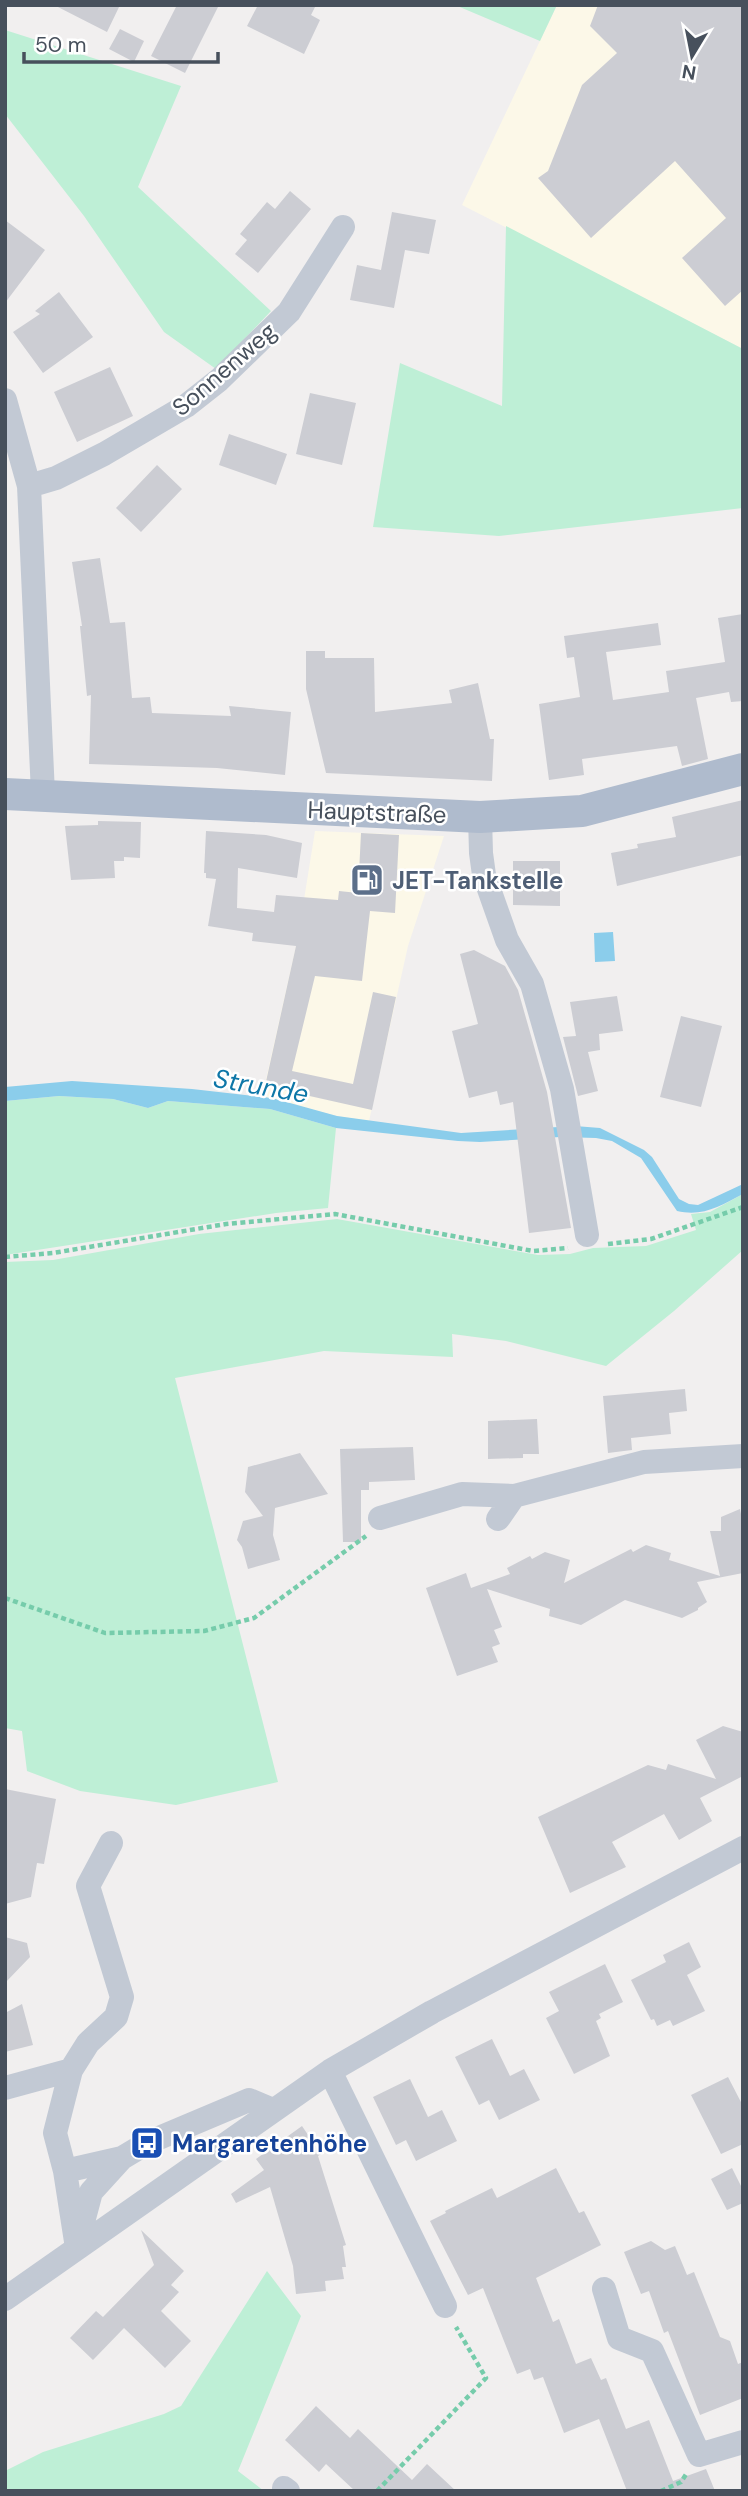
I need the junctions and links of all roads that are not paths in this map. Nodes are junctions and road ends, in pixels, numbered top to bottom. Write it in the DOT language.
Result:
graph roads {
  1 [pos="343,227"];
  2 [pos="5,400"];
  3 [pos="29,486"];
  4 [pos="743,769"];
  5 [pos="5,794"];
  6 [pos="43,794"];
  7 [pos="481,817"];
  8 [pos="588,1242"];
  9 [pos="743,1456"];
  10 [pos="514,1496"];
  11 [pos="380,1518"];
  12 [pos="498,1519"];
  13 [pos="111,1843"];
  14 [pos="743,1848"];
  15 [pos="71,2070"];
  16 [pos="330,2071"];
  17 [pos="5,2088"];
  18 [pos="273,2110"];
  19 [pos="122,2158"];
  20 [pos="65,2171"];
  21 [pos="77,2248"];
  22 [pos="604,2289"];
  23 [pos="5,2298"];
  24 [pos="445,2306"];
  25 [pos="743,2442"];
  1 -- 3 [label="street, Sonnenweg"];
  2 -- 3 [label="street"];
  3 -- 6 [label="street"];
  4 -- 7 [label="main road, Hauptstraße"];
  5 -- 6 [label="main road, Hauptstraße"];
  6 -- 7 [label="main road, Hauptstraße"];
  7 -- 8 [label="street"];
  9 -- 10 [label="street"];
  10 -- 11 [label="street"];
  10 -- 12 [label="street"];
  13 -- 15 [label="street"];
  14 -- 16 [label="street"];
  15 -- 17 [label="street"];
  15 -- 20 [label="street"];
  16 -- 18 [label="street"];
  16 -- 24 [label="street"];
  18 -- 19 [label="street"];
  18 -- 21 [label="street"];
  19 -- 20 [label="street"];
  19 -- 21 [label="street"];
  20 -- 21 [label="street"];
  21 -- 23 [label="street"];
  22 -- 25 [label="street"];
}
